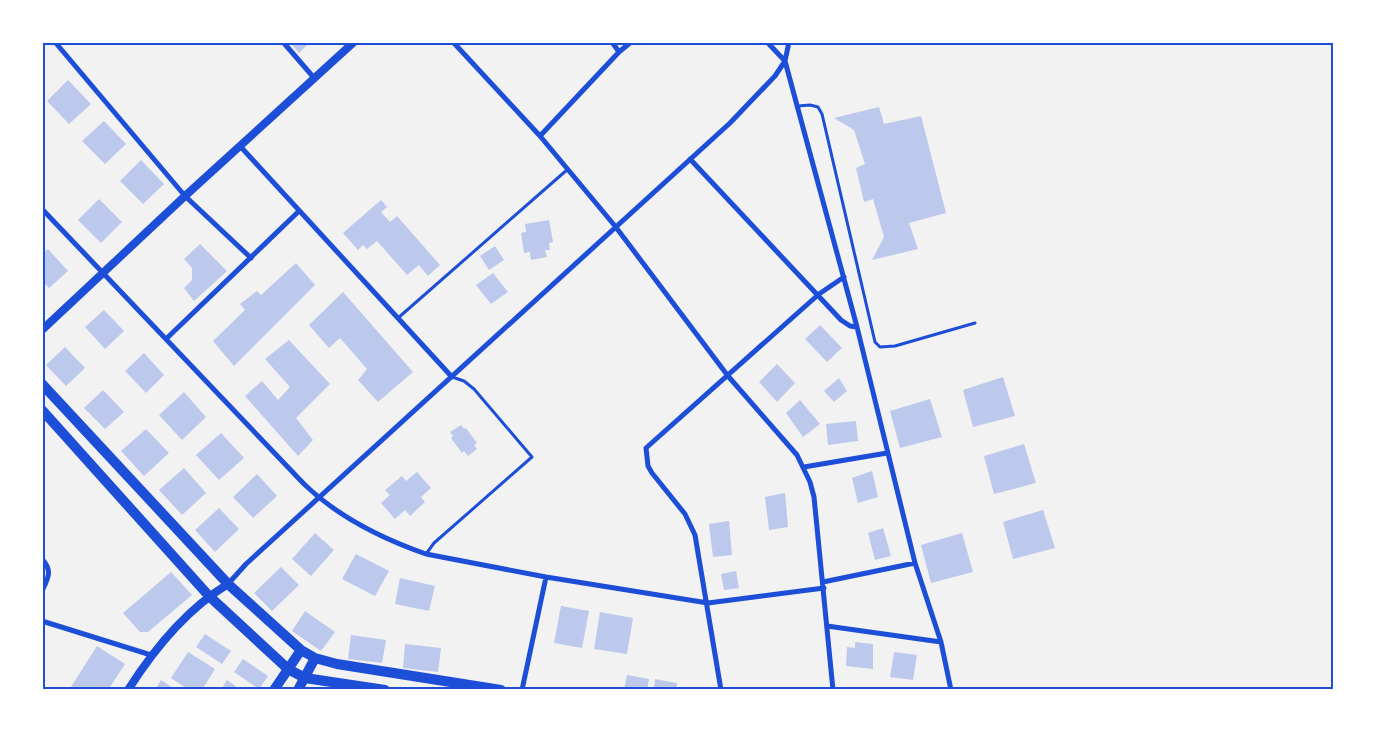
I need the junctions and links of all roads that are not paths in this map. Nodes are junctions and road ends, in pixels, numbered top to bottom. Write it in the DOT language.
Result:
graph roads {
  1 [pos="56,42"];
  2 [pos="284,42"];
  3 [pos="354,42"];
  4 [pos="453,42"];
  5 [pos="612,42"];
  6 [pos="631,42"];
  7 [pos="767,42"];
  8 [pos="789,42"];
  9 [pos="619,52"];
  10 [pos="785,61"];
  11 [pos="314,79"];
  12 [pos="797,106"];
  13 [pos="540,136"];
  14 [pos="240,146"];
  15 [pos="690,159"];
  16 [pos="568,170"];
  17 [pos="186,196"];
  18 [pos="42,209"];
  19 [pos="298,212"];
  20 [pos="615,226"];
  21 [pos="250,258"];
  22 [pos="104,274"];
  23 [pos="844,277"];
  24 [pos="819,294"];
  25 [pos="398,318"];
  26 [pos="975,323"];
  27 [pos="857,327"];
  28 [pos="42,330"];
  29 [pos="166,340"];
  30 [pos="728,376"];
  31 [pos="452,377"];
  32 [pos="42,384"];
  33 [pos="42,410"];
  34 [pos="887,453"];
  35 [pos="804,467"];
  36 [pos="319,498"];
  37 [pos="426,554"];
  38 [pos="42,560"];
  39 [pos="915,563"];
  40 [pos="546,577"];
  41 [pos="228,584"];
  42 [pos="823,585"];
  43 [pos="42,591"];
  44 [pos="209,596"];
  45 [pos="708,603"];
  46 [pos="42,621"];
  47 [pos="827,626"];
  48 [pos="942,642"];
  49 [pos="301,650"];
  50 [pos="151,655"];
  51 [pos="315,658"];
  52 [pos="288,669"];
  53 [pos="305,678"];
  54 [pos="383,689"];
  55 [pos="128,690"];
  56 [pos="274,690"];
  57 [pos="298,690"];
  58 [pos="501,690"];
  59 [pos="522,690"];
  60 [pos="721,690"];
  61 [pos="833,690"];
  62 [pos="951,690"];
  1 -- 17 [label="street"];
  2 -- 11 [label="street"];
  3 -- 11 [label="street"];
  4 -- 13 [label="street"];
  5 -- 9 [label="street"];
  6 -- 9 [label="street"];
  7 -- 10 [label="street"];
  8 -- 10 [label="street"];
  9 -- 13 [label="street"];
  10 -- 12 [label="street"];
  10 -- 15 [label="street"];
  11 -- 14 [label="street"];
  12 -- 23 [label="street"];
  12 -- 26 [label="lane"];
  13 -- 16 [label="street"];
  14 -- 17 [label="street"];
  14 -- 19 [label="street"];
  15 -- 20 [label="street"];
  15 -- 24 [label="street"];
  16 -- 20 [label="street"];
  16 -- 25 [label="lane"];
  17 -- 21 [label="street"];
  17 -- 22 [label="street"];
  18 -- 22 [label="street"];
  19 -- 21 [label="street"];
  19 -- 25 [label="street"];
  20 -- 30 [label="street"];
  20 -- 31 [label="street"];
  21 -- 29 [label="street"];
  22 -- 28 [label="street"];
  22 -- 29 [label="street"];
  23 -- 24 [label="street"];
  23 -- 27 [label="street"];
  24 -- 27 [label="street"];
  24 -- 30 [label="street"];
  25 -- 31 [label="street"];
  27 -- 34 [label="street"];
  29 -- 36 [label="street"];
  30 -- 35 [label="street"];
  30 -- 45 [label="street"];
  31 -- 36 [label="street"];
  31 -- 37 [label="lane"];
  32 -- 41 [label="main road"];
  33 -- 44 [label="main road"];
  34 -- 35 [label="street"];
  34 -- 39 [label="street"];
  35 -- 42 [label="street"];
  36 -- 37 [label="street"];
  36 -- 41 [label="street"];
  37 -- 40 [label="street"];
  38 -- 43 [label="street"];
  39 -- 42 [label="street"];
  39 -- 48 [label="street"];
  40 -- 45 [label="street"];
  40 -- 59 [label="street"];
  41 -- 44 [label="street"];
  41 -- 49 [label="main road"];
  42 -- 45 [label="street"];
  42 -- 47 [label="street"];
  44 -- 50 [label="street"];
  44 -- 52 [label="main road"];
  45 -- 60 [label="street"];
  46 -- 50 [label="street"];
  47 -- 48 [label="street"];
  47 -- 61 [label="street"];
  48 -- 62 [label="street"];
  49 -- 51 [label="main road"];
  49 -- 52 [label="main road"];
  50 -- 55 [label="street"];
  51 -- 53 [label="main road"];
  51 -- 58 [label="main road"];
  52 -- 53 [label="main road"];
  52 -- 56 [label="main road"];
  53 -- 54 [label="main road"];
  53 -- 57 [label="main road"];
}
